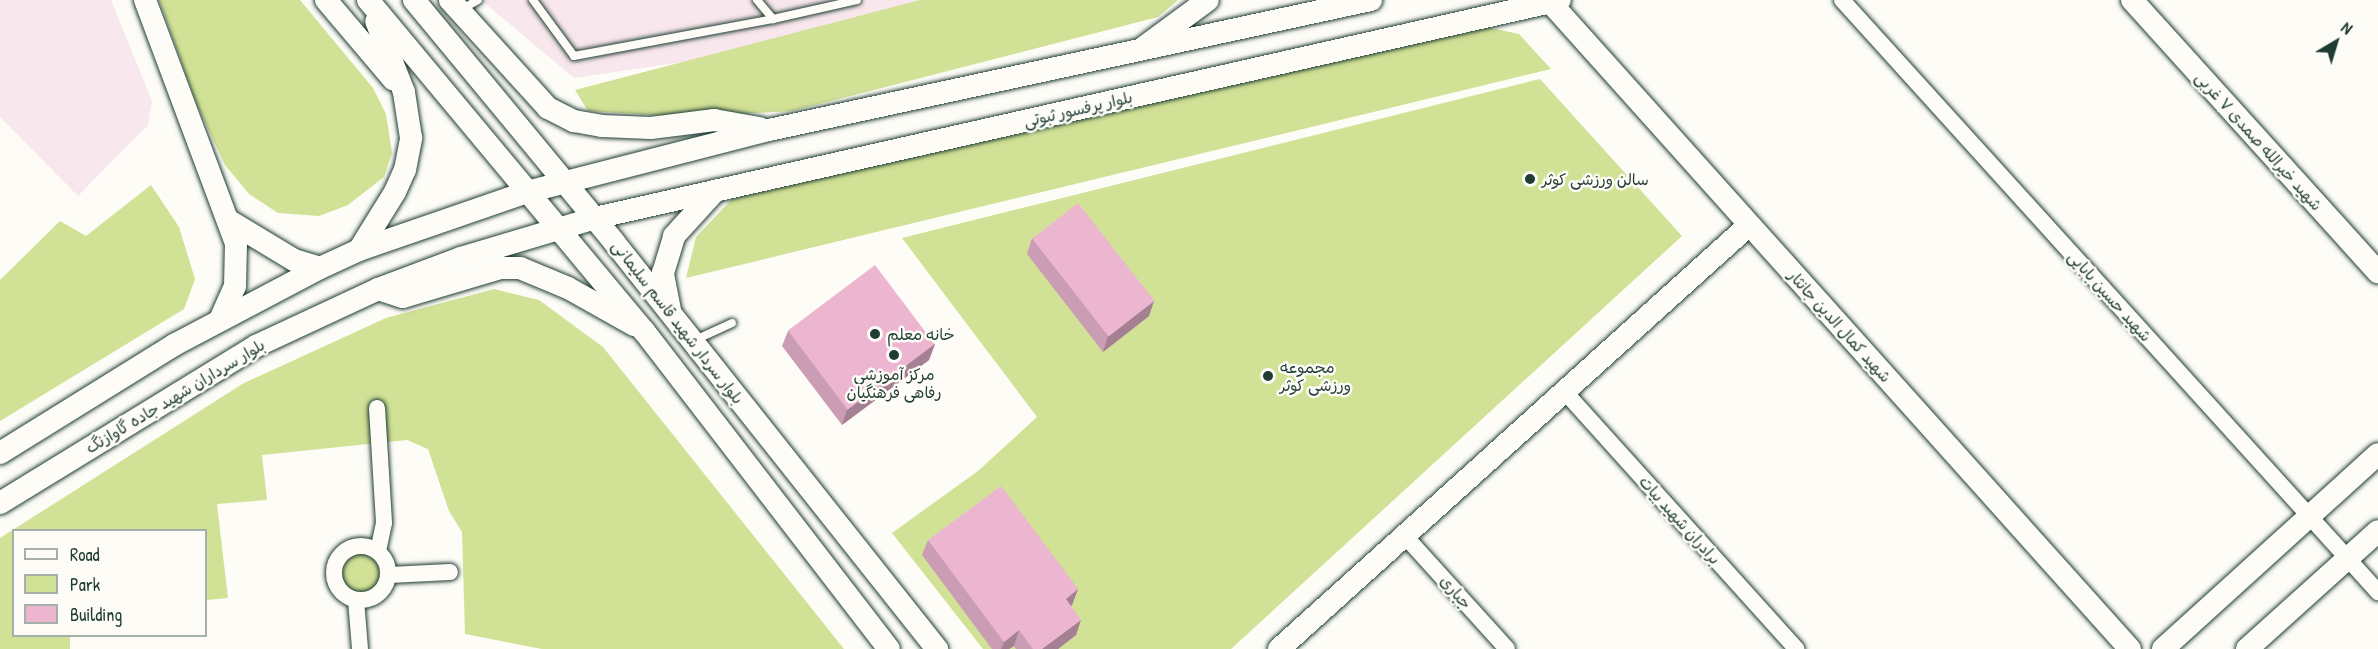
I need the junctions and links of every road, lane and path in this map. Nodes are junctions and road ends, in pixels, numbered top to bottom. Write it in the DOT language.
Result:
graph roads {
  1 [pos="145,0"];
  2 [pos="326,0"];
  3 [pos="368,0"];
  4 [pos="414,0"];
  5 [pos="533,0"];
  6 [pos="757,0"];
  7 [pos="857,0"];
  8 [pos="1208,0"];
  9 [pos="1298,0"];
  10 [pos="1371,0"];
  11 [pos="1842,0"];
  12 [pos="1555,1"];
  13 [pos="462,3"];
  14 [pos="2137,3"];
  15 [pos="1329,10"];
  16 [pos="773,19"];
  17 [pos="1135,53"];
  18 [pos="404,92"];
  19 [pos="769,130"];
  20 [pos="565,182"];
  21 [pos="715,191"];
  22 [pos="527,192"];
  23 [pos="595,218"];
  24 [pos="231,222"];
  25 [pos="1749,225"];
  26 [pos="559,227"];
  27 [pos="359,250"];
  28 [pos="320,268"];
  29 [pos="2378,272"];
  30 [pos="378,289"];
  31 [pos="670,312"];
  32 [pos="221,318"];
  33 [pos="732,323"];
  34 [pos="644,331"];
  35 [pos="693,341"];
  36 [pos="1564,392"];
  37 [pos="377,408"];
  38 [pos="0,453"];
  39 [pos="2378,454"];
  40 [pos="0,503"];
  41 [pos="2309,516"];
  42 [pos="2378,531"];
  43 [pos="1405,536"];
  44 [pos="378,551"];
  45 [pos="2347,558"];
  46 [pos="450,572"];
  47 [pos="389,575"];
  48 [pos="2378,592"];
  49 [pos="356,600"];
  50 [pos="360,649"];
  51 [pos="889,649"];
  52 [pos="937,649"];
  53 [pos="1279,649"];
  54 [pos="1507,649"];
  55 [pos="1797,649"];
  56 [pos="2130,649"];
  57 [pos="2163,649"];
  58 [pos="2247,649"];
  1 -- 24 [label="main road"];
  2 -- 18 [label="main road"];
  3 -- 18 [label="main road"];
  3 -- 22 [label="main road, بلوار سردار شهید قاسم سلیمانی"];
  4 -- 20 [label="main road, بلوار سردار شهید قاسم سلیمانی"];
  5 -- 16 [label="lane"];
  6 -- 16 [label="lane"];
  7 -- 16 [label="lane"];
  8 -- 17 [label="main road"];
  9 -- 15 [label="main road"];
  10 -- 15 [label="main road"];
  11 -- 41 [label="street, شهید حسین بابایی"];
  12 -- 21 [label="main road, بلوار پرفسور ثبوتی"];
  12 -- 25 [label="main road, شهید کمال الدین جانثار"];
  13 -- 19 [label="main road"];
  14 -- 29 [label="main road, شهید خیرالله صمدی ۷ غربی"];
  15 -- 17 [label="main road"];
  17 -- 19 [label="main road"];
  18 -- 27 [label="main road"];
  19 -- 20 [label="main road"];
  20 -- 22 [label="main road"];
  20 -- 23 [label="main road, بلوار سردار شهید قاسم سلیمانی"];
  21 -- 23 [label="main road, بلوار پرفسور ثبوتی"];
  21 -- 31 [label="main road"];
  22 -- 26 [label="main road, بلوار سردار شهید قاسم سلیمانی"];
  22 -- 27 [label="main road"];
  23 -- 26 [label="main road, بلوار سرداران شهید جاده گاوازنگ"];
  23 -- 31 [label="main road, بلوار سردار شهید قاسم سلیمانی"];
  24 -- 28 [label="main road"];
  24 -- 32 [label="main road"];
  25 -- 36 [label="main road"];
  25 -- 56 [label="main road, شهید کمال الدین جانثار"];
  26 -- 30 [label="main road, بلوار سرداران شهید جاده گاوازنگ"];
  26 -- 34 [label="main road, بلوار سردار شهید قاسم سلیمانی"];
  27 -- 28 [label="main road"];
  28 -- 32 [label="main road"];
  30 -- 34 [label="main road"];
  30 -- 40 [label="main road, بلوار سرداران شهید جاده گاوازنگ"];
  31 -- 35 [label="main road, بلوار سردار شهید قاسم سلیمانی"];
  32 -- 38 [label="main road"];
  33 -- 35 [label="lane"];
  34 -- 51 [label="main road, بلوار سردار شهید قاسم سلیمانی"];
  35 -- 52 [label="main road, بلوار سردار شهید قاسم سلیمانی"];
  36 -- 43 [label="main road"];
  36 -- 55 [label="street, برادران شهید بیات"];
  37 -- 44 [label="street"];
  39 -- 41 [label="main road"];
  41 -- 45 [label="street, شهید حسین بابایی"];
  41 -- 57 [label="main road"];
  42 -- 45 [label="main road"];
  43 -- 53 [label="main road"];
  43 -- 54 [label="street, جباری"];
  44 -- 47 [label="street"];
  44 -- 49 [label="street"];
  45 -- 48 [label="street, شهید حسین بابایی"];
  45 -- 58 [label="main road"];
  46 -- 47 [label="street"];
  47 -- 49 [label="street"];
  49 -- 50 [label="street"];
}
